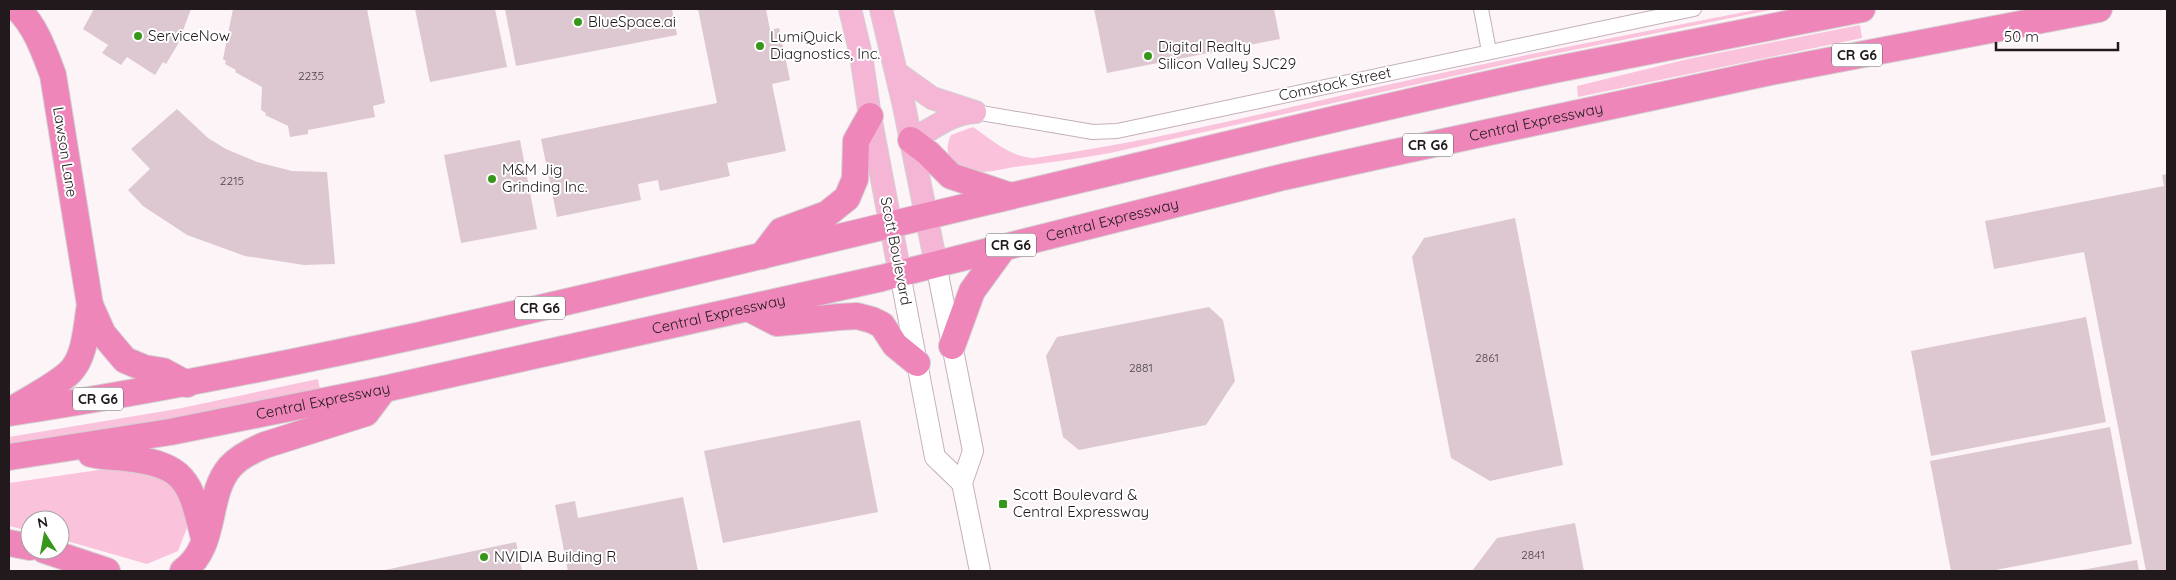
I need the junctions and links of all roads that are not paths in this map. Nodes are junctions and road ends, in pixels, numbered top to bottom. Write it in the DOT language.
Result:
graph roads {
  1 [pos="18,9"];
  2 [pos="850,9"];
  3 [pos="881,9"];
  4 [pos="1481,9"];
  5 [pos="1694,9"];
  6 [pos="1862,9"];
  7 [pos="2099,9"];
  8 [pos="1488,51"];
  9 [pos="897,73"];
  10 [pos="974,112"];
  11 [pos="870,116"];
  12 [pos="911,140"];
  13 [pos="1011,196"];
  14 [pos="927,217"];
  15 [pos="892,226"];
  16 [pos="1004,248"];
  17 [pos="762,256"];
  18 [pos="936,264"];
  19 [pos="900,274"];
  20 [pos="90,305"];
  21 [pos="748,308"];
  22 [pos="952,346"];
  23 [pos="917,363"];
  24 [pos="187,384"];
  25 [pos="384,389"];
  26 [pos="9,412"];
  27 [pos="71,449"];
  28 [pos="9,457"];
  29 [pos="962,483"];
  30 [pos="205,542"];
  31 [pos="70,559"];
  32 [pos="107,571"];
  33 [pos="183,571"];
  34 [pos="980,571"];
  1 -- 20 [label="highway, Lawson Lane"];
  2 -- 11 [label="main road, Scott Boulevard"];
  3 -- 9 [label="main road"];
  4 -- 8 [label="street"];
  5 -- 8 [label="street, Comstock Street"];
  6 -- 13 [label="highway, CR G6"];
  7 -- 16 [label="highway, Central Expressway / CR G6"];
  8 -- 10 [label="street, Comstock Street"];
  9 -- 10 [label="main road"];
  9 -- 12 [label="main road"];
  10 -- 12 [label="main road"];
  11 -- 15 [label="main road, Scott Boulevard"];
  11 -- 17 [label="highway"];
  12 -- 13 [label="highway"];
  12 -- 14 [label="main road"];
  13 -- 14 [label="highway, CR G6"];
  14 -- 15 [label="highway, CR G6"];
  14 -- 18 [label="main road"];
  15 -- 17 [label="highway, CR G6"];
  15 -- 19 [label="main road, Scott Boulevard"];
  16 -- 18 [label="highway, Central Expressway / CR G6"];
  16 -- 22 [label="highway"];
  17 -- 24 [label="highway, CR G6"];
  18 -- 19 [label="highway, Central Expressway / CR G6"];
  18 -- 22 [label="main road"];
  19 -- 21 [label="highway, Central Expressway / CR G6"];
  19 -- 23 [label="main road, Scott Boulevard"];
  20 -- 24 [label="highway"];
  20 -- 26 [label="highway"];
  21 -- 23 [label="highway"];
  21 -- 25 [label="highway, Central Expressway / CR G6"];
  22 -- 29 [label="main road"];
  23 -- 29 [label="main road, Scott Boulevard"];
  24 -- 26 [label="highway, CR G6"];
  25 -- 27 [label="highway, Central Expressway / CR G6"];
  25 -- 30 [label="highway"];
  27 -- 28 [label="highway, Central Expressway / CR G6"];
  27 -- 30 [label="highway"];
  29 -- 34 [label="main road"];
  30 -- 33 [label="highway"];
  31 -- 32 [label="highway"];
}
